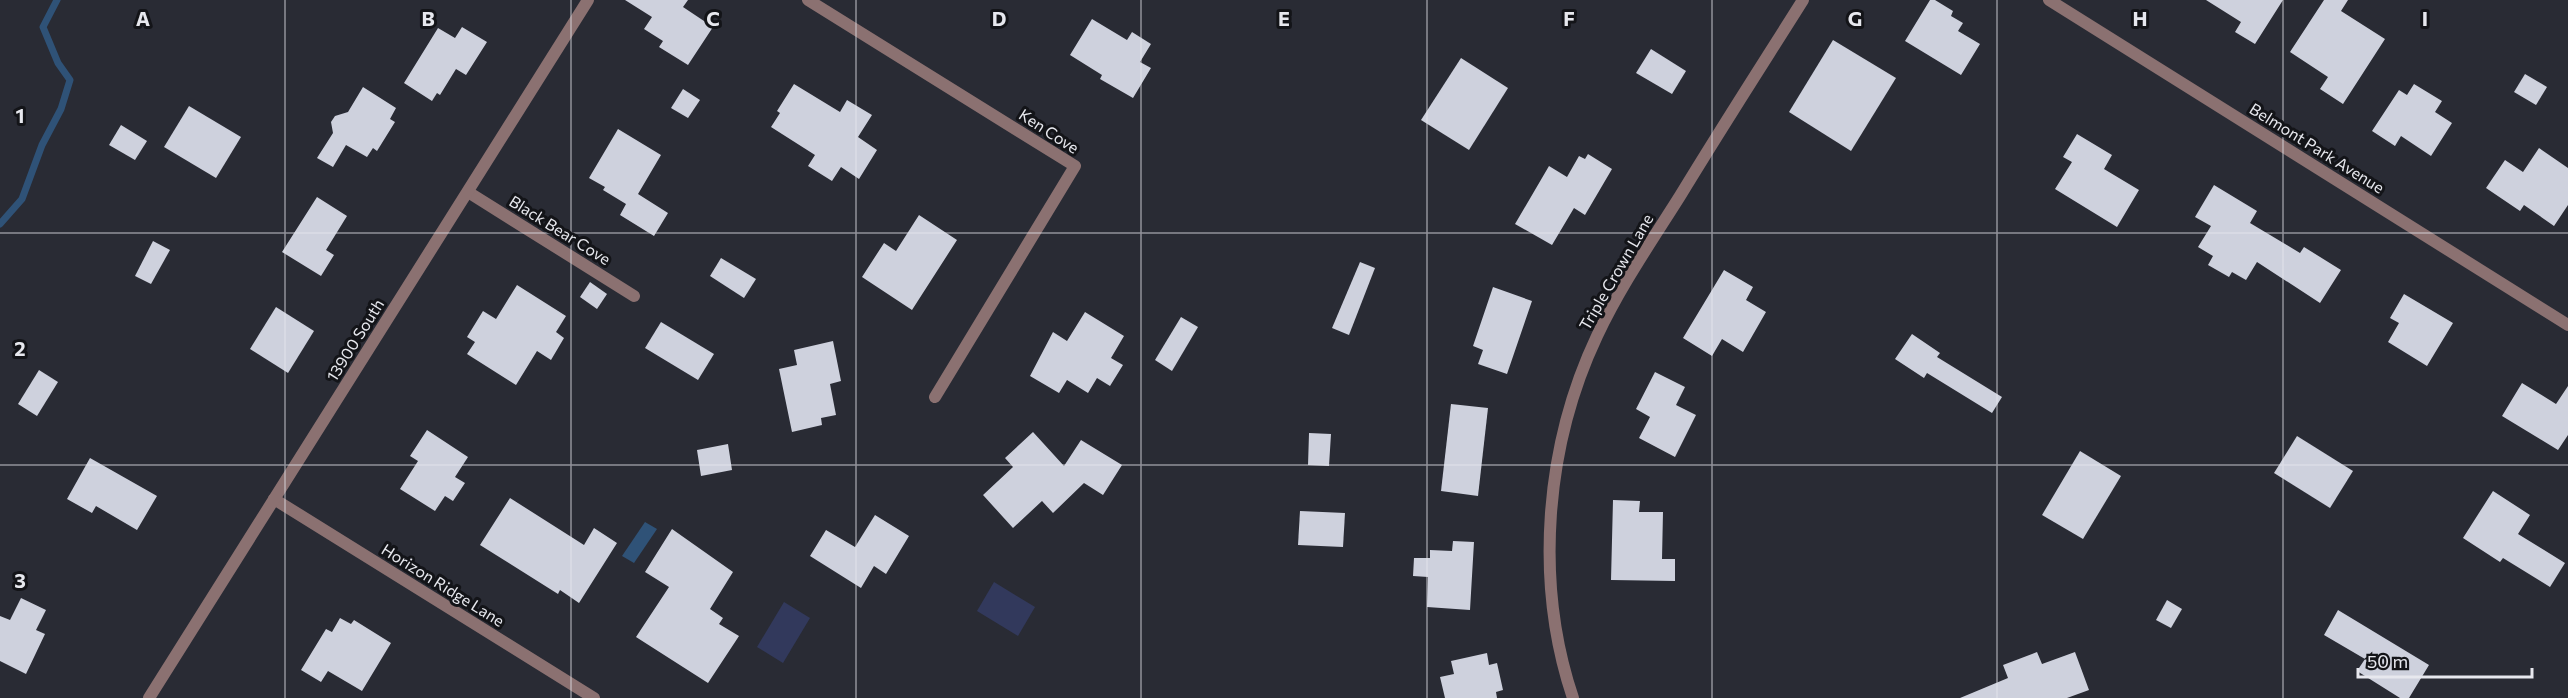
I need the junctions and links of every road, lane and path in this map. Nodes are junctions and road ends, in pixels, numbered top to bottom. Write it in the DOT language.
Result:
graph roads {
  1 [pos="588,0"];
  2 [pos="808,0"];
  3 [pos="1803,0"];
  4 [pos="2049,0"];
  5 [pos="468,192"];
  6 [pos="634,296"];
  7 [pos="2568,325"];
  8 [pos="935,397"];
  9 [pos="274,499"];
  10 [pos="149,698"];
  11 [pos="594,698"];
  12 [pos="1573,698"];
  1 -- 5 [label="street, 13900 South"];
  2 -- 8 [label="street, Ken Cove"];
  3 -- 12 [label="street, Triple Crown Lane"];
  4 -- 7 [label="street, Belmont Park Avenue"];
  5 -- 6 [label="street, Black Bear Cove"];
  5 -- 9 [label="street, 13900 South"];
  9 -- 10 [label="street, 13900 South"];
  9 -- 11 [label="street, Horizon Ridge Lane"];
}
